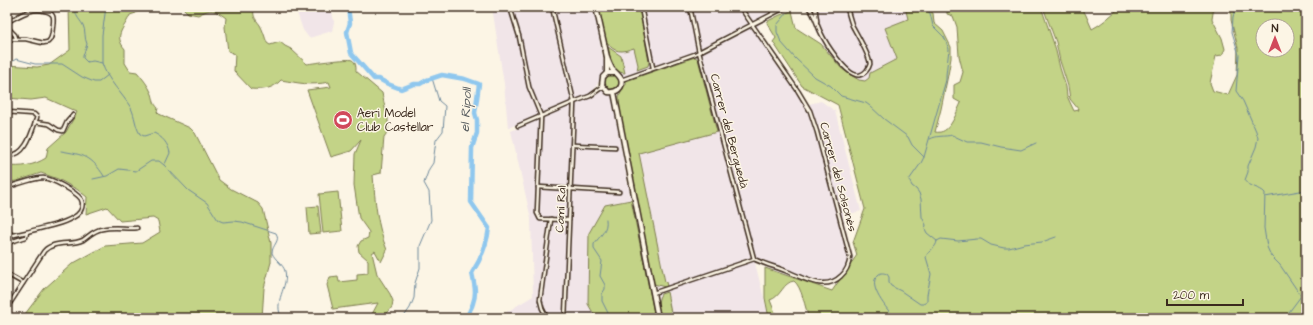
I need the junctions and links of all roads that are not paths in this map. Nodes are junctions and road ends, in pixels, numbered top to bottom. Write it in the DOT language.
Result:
graph roads {
  1 [pos="510,7"];
  2 [pos="552,7"];
  3 [pos="596,7"];
  4 [pos="641,7"];
  5 [pos="690,7"];
  6 [pos="740,7"];
  7 [pos="780,7"];
  8 [pos="786,7"];
  9 [pos="808,7"];
  10 [pos="815,7"];
  11 [pos="847,7"];
  12 [pos="770,14"];
  13 [pos="7,22"];
  14 [pos="752,24"];
  15 [pos="817,25"];
  16 [pos="7,27"];
  17 [pos="16,38"];
  18 [pos="7,39"];
  19 [pos="699,52"];
  20 [pos="606,57"];
  21 [pos="653,68"];
  22 [pos="607,73"];
  23 [pos="616,73"];
  24 [pos="621,80"];
  25 [pos="603,88"];
  26 [pos="614,92"];
  27 [pos="574,102"];
  28 [pos="7,112"];
  29 [pos="73,115"];
  30 [pos="541,116"];
  31 [pos="35,122"];
  32 [pos="518,126"];
  33 [pos="573,145"];
  34 [pos="615,147"];
  35 [pos="7,155"];
  36 [pos="7,187"];
  37 [pos="538,188"];
  38 [pos="570,190"];
  39 [pos="619,192"];
  40 [pos="551,219"];
  41 [pos="569,220"];
  42 [pos="137,228"];
  43 [pos="27,232"];
  44 [pos="7,233"];
  45 [pos="7,244"];
  46 [pos="754,259"];
  47 [pos="7,274"];
  48 [pos="23,283"];
  49 [pos="653,293"];
  50 [pos="7,308"];
  51 [pos="547,318"];
  52 [pos="565,318"];
  53 [pos="658,318"];
  1 -- 30 [label="street"];
  2 -- 27 [label="street, Camí Ral"];
  3 -- 20 [label="street"];
  4 -- 21 [label="street"];
  5 -- 19 [label="street, Carrer del Berguedà"];
  6 -- 14 [label="street, Carrer del Solsonès"];
  7 -- 12 [label="street"];
  8 -- 12 [label="street"];
  9 -- 15 [label="street"];
  10 -- 15 [label="street"];
  11 -- 15 [label="street"];
  12 -- 14 [label="street"];
  13 -- 17 [label="street"];
  14 -- 19 [label="street"];
  14 -- 46 [label="street, Carrer del Solsonès"];
  16 -- 17 [label="street"];
  17 -- 18 [label="street"];
  19 -- 21 [label="street"];
  19 -- 46 [label="street, Carrer del Berguedà"];
  20 -- 22 [label="street"];
  20 -- 23 [label="street"];
  21 -- 24 [label="street"];
  22 -- 23 [label="street"];
  22 -- 25 [label="street"];
  23 -- 24 [label="street"];
  24 -- 26 [label="street"];
  25 -- 26 [label="street"];
  25 -- 27 [label="street"];
  26 -- 49 [label="street"];
  27 -- 30 [label="street"];
  27 -- 33 [label="street, Camí Ral"];
  28 -- 31 [label="street"];
  29 -- 31 [label="street"];
  30 -- 32 [label="street"];
  30 -- 37 [label="street"];
  31 -- 35 [label="street"];
  33 -- 34 [label="street"];
  33 -- 38 [label="street, Camí Ral"];
  36 -- 43 [label="street"];
  37 -- 38 [label="street"];
  37 -- 40 [label="street"];
  38 -- 39 [label="street"];
  38 -- 41 [label="street, Camí Ral"];
  40 -- 41 [label="street"];
  40 -- 51 [label="street"];
  41 -- 52 [label="street, Camí Ral"];
  42 -- 48 [label="street"];
  43 -- 44 [label="street"];
  43 -- 45 [label="street"];
  46 -- 49 [label="street"];
  47 -- 48 [label="street"];
  48 -- 50 [label="street"];
  49 -- 53 [label="street"];
}
